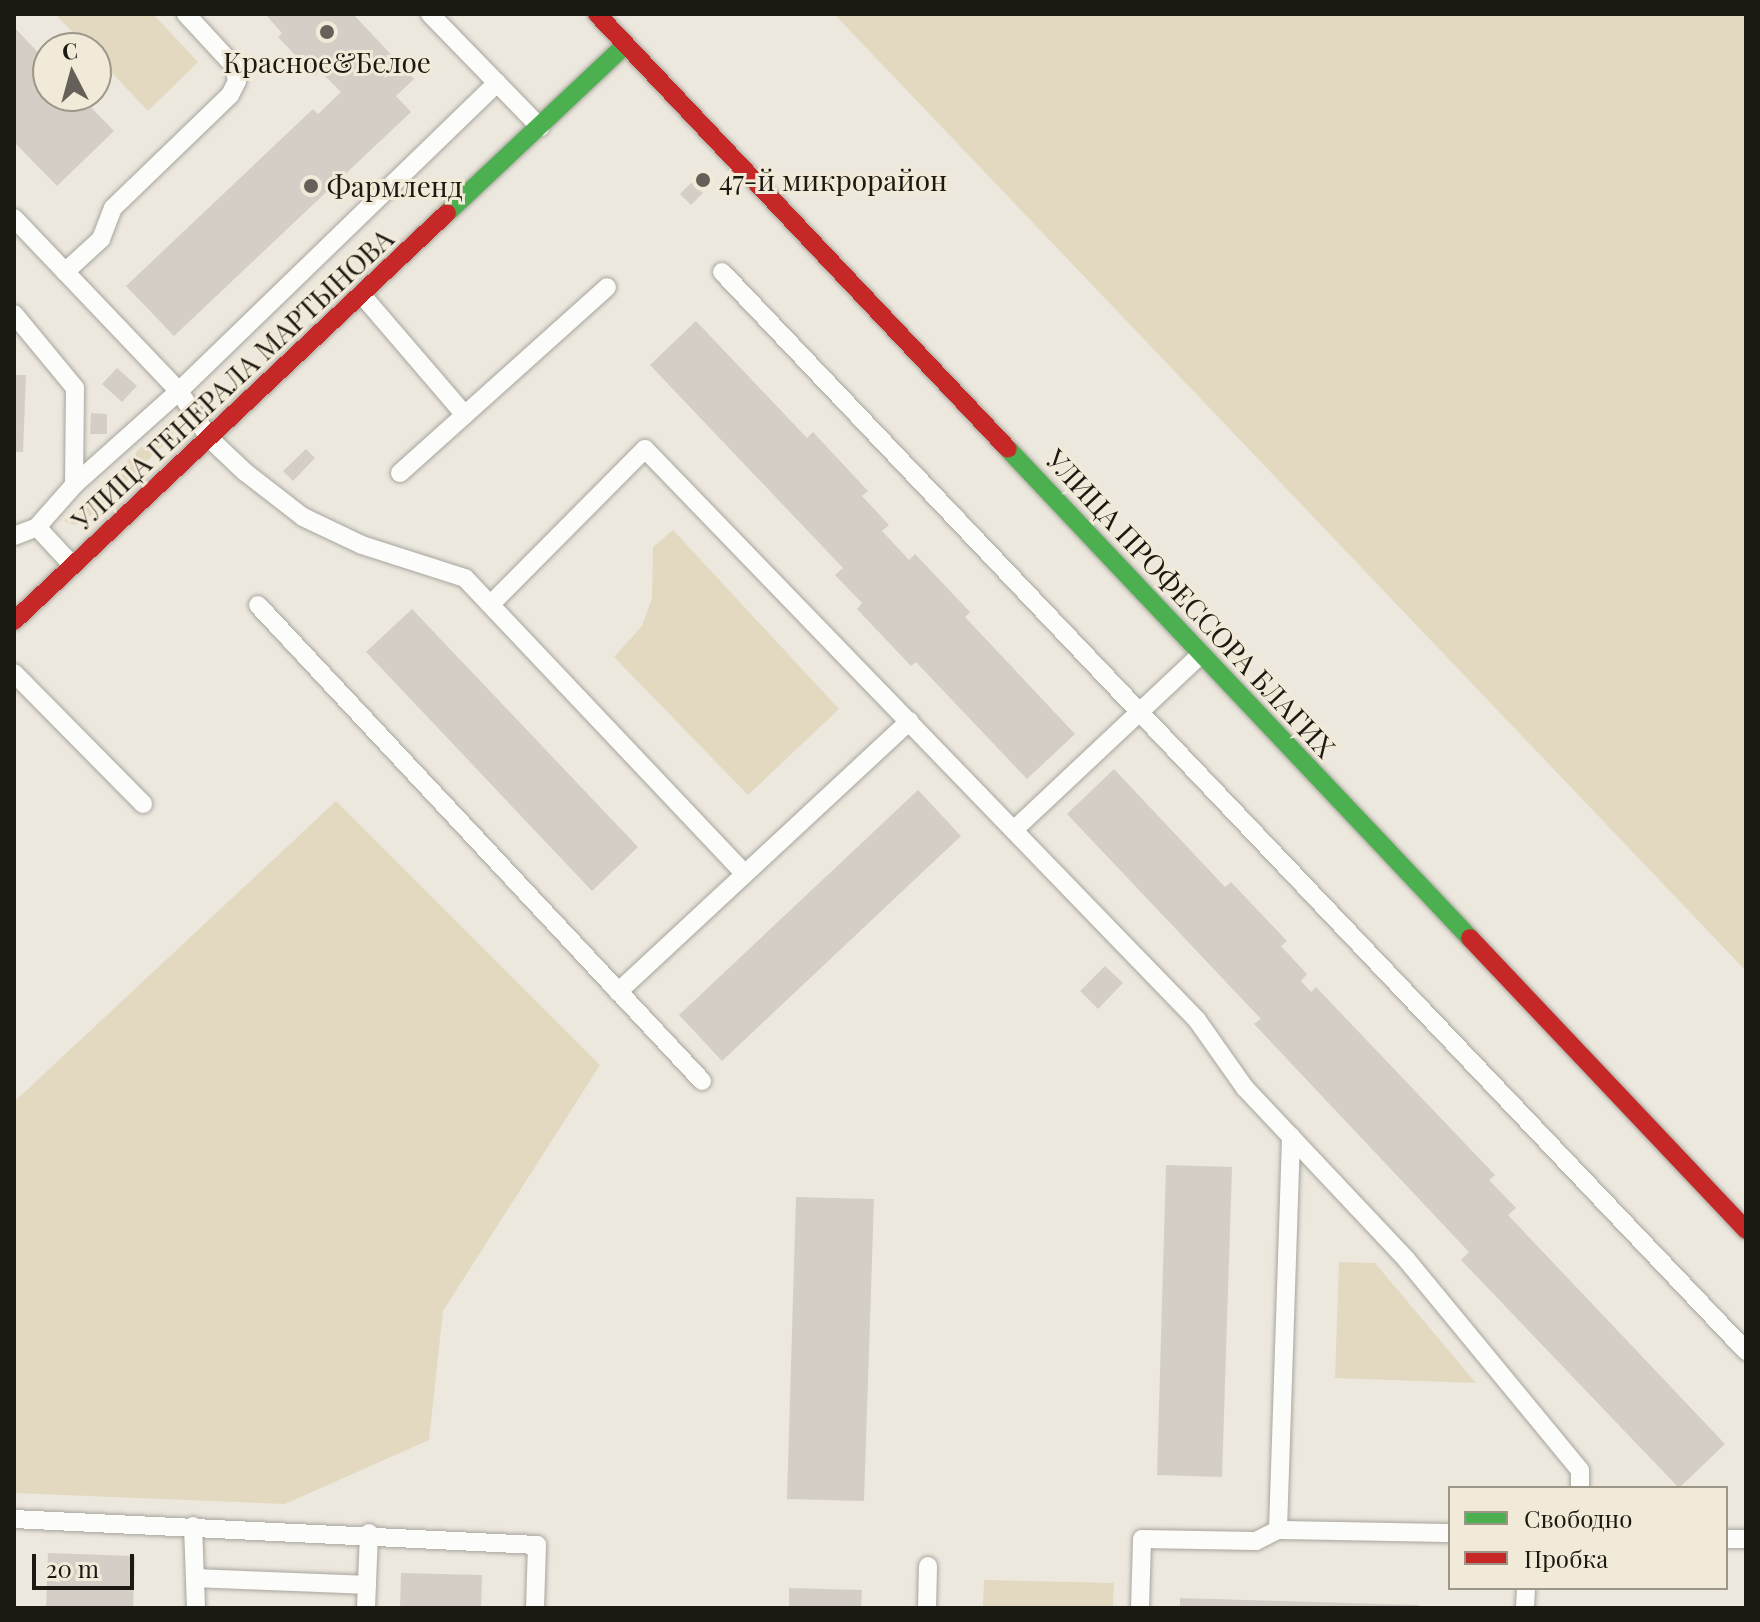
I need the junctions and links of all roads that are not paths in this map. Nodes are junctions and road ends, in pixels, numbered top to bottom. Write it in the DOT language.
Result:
graph roads {
  1 [pos="186,14"];
  2 [pos="430,14"];
  3 [pos="597,14"];
  4 [pos="625,45"];
  5 [pos="497,83"];
  6 [pos="540,128"];
  7 [pos="16,225"];
  8 [pos="65,272"];
  9 [pos="722,272"];
  10 [pos="607,287"];
  11 [pos="362,295"];
  12 [pos="14,314"];
  13 [pos="179,391"];
  14 [pos="465,415"];
  15 [pos="209,438"];
  16 [pos="400,473"];
  17 [pos="74,485"];
  18 [pos="37,527"];
  19 [pos="15,533"];
  20 [pos="74,566"];
  21 [pos="492,603"];
  22 [pos="258,605"];
  23 [pos="14,621"];
  24 [pos="1201,654"];
  25 [pos="14,673"];
  26 [pos="1138,713"];
  27 [pos="910,721"];
  28 [pos="143,804"];
  29 [pos="1016,828"];
  30 [pos="745,874"];
  31 [pos="618,992"];
  32 [pos="702,1081"];
  33 [pos="1291,1136"];
  34 [pos="1746,1230"];
  35 [pos="1746,1351"];
  36 [pos="1580,1486"];
  37 [pos="14,1519"];
  38 [pos="193,1526"];
  39 [pos="1278,1530"];
  40 [pos="369,1533"];
  41 [pos="1448,1533"];
  42 [pos="928,1566"];
  43 [pos="196,1578"];
  44 [pos="367,1585"];
  45 [pos="196,1608"];
  46 [pos="366,1608"];
  47 [pos="535,1608"];
  48 [pos="927,1608"];
  49 [pos="1140,1608"];
  1 -- 8 [label="lane"];
  2 -- 5 [label="lane"];
  3 -- 4 [label="main road, УЛИЦА ПРОФЕССОРА БЛАГИХ"];
  4 -- 6 [label="main road, УЛИЦА ГЕНЕРАЛА МАРТЫНОВА"];
  4 -- 24 [label="main road, УЛИЦА ПРОФЕССОРА БЛАГИХ"];
  5 -- 6 [label="lane"];
  5 -- 13 [label="lane"];
  6 -- 11 [label="main road, УЛИЦА ГЕНЕРАЛА МАРТЫНОВА"];
  7 -- 8 [label="lane"];
  8 -- 13 [label="lane"];
  9 -- 26 [label="lane"];
  10 -- 14 [label="lane"];
  11 -- 14 [label="lane"];
  11 -- 15 [label="main road, УЛИЦА ГЕНЕРАЛА МАРТЫНОВА"];
  12 -- 17 [label="lane"];
  13 -- 15 [label="lane"];
  13 -- 17 [label="lane"];
  14 -- 16 [label="lane"];
  15 -- 20 [label="main road, УЛИЦА ГЕНЕРАЛА МАРТЫНОВА"];
  15 -- 21 [label="lane"];
  17 -- 18 [label="lane"];
  18 -- 19 [label="lane"];
  18 -- 20 [label="lane"];
  20 -- 23 [label="main road, УЛИЦА ГЕНЕРАЛА МАРТЫНОВА"];
  21 -- 27 [label="lane"];
  21 -- 30 [label="lane"];
  22 -- 31 [label="lane"];
  24 -- 26 [label="lane"];
  24 -- 34 [label="main road, УЛИЦА ПРОФЕССОРА БЛАГИХ"];
  25 -- 28 [label="lane"];
  26 -- 29 [label="lane"];
  26 -- 35 [label="lane"];
  27 -- 29 [label="lane"];
  27 -- 30 [label="lane"];
  29 -- 33 [label="lane"];
  30 -- 31 [label="lane"];
  31 -- 32 [label="lane"];
  33 -- 36 [label="lane"];
  33 -- 39 [label="lane"];
  37 -- 38 [label="lane"];
  38 -- 40 [label="lane"];
  38 -- 43 [label="lane"];
  39 -- 41 [label="lane"];
  39 -- 49 [label="lane"];
  40 -- 44 [label="lane"];
  40 -- 47 [label="lane"];
  42 -- 48 [label="lane"];
  43 -- 44 [label="lane"];
  43 -- 45 [label="lane"];
  44 -- 46 [label="lane"];
}
